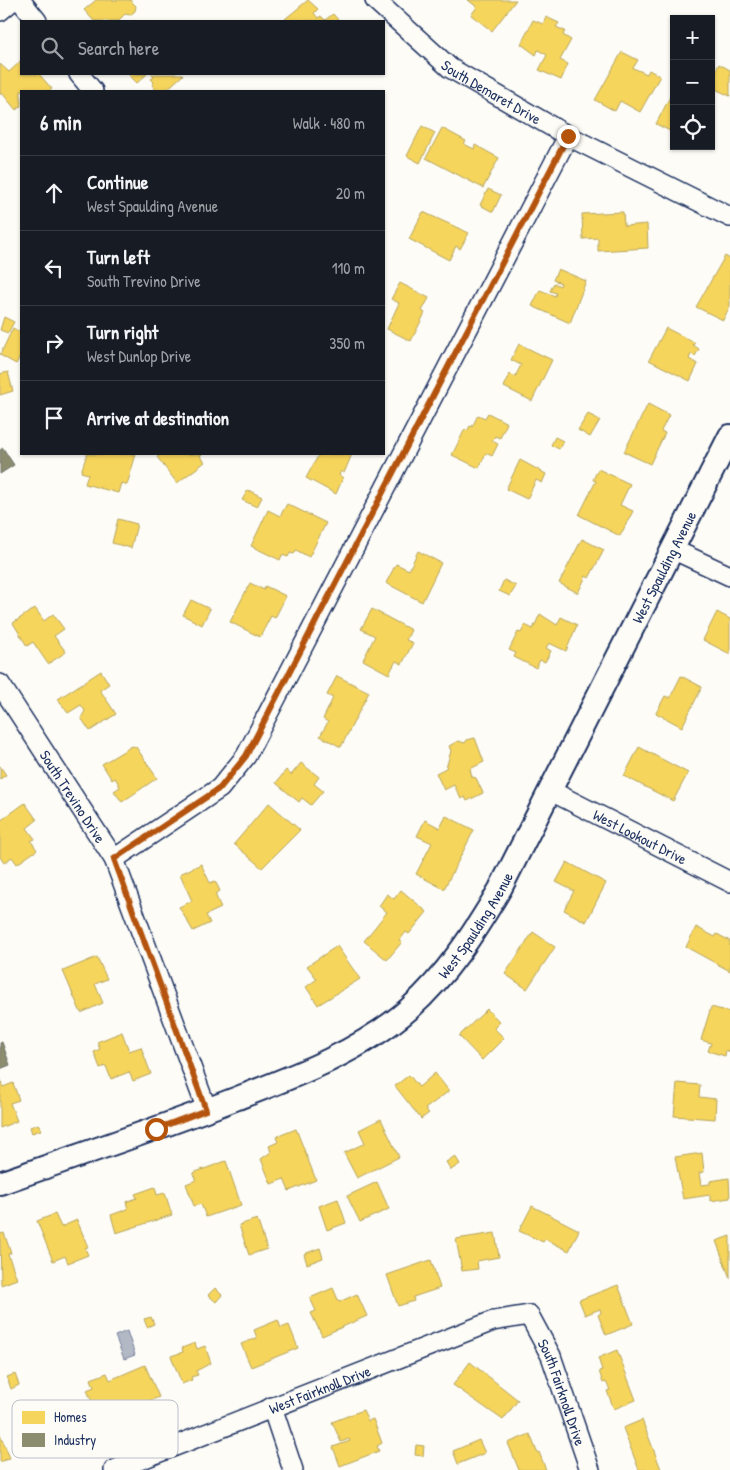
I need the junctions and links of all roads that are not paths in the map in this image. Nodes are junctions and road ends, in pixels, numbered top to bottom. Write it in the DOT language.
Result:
graph roads {
  1 [pos="13,0"];
  2 [pos="20,0"];
  3 [pos="375,0"];
  4 [pos="0,11"];
  5 [pos="36,20"];
  6 [pos="80,75"];
  7 [pos="92,90"];
  8 [pos="568,136"];
  9 [pos="730,217"];
  10 [pos="730,436"];
  11 [pos="672,549"];
  12 [pos="730,576"];
  13 [pos="0,684"];
  14 [pos="551,791"];
  15 [pos="114,859"];
  16 [pos="730,882"];
  17 [pos="206,1110"];
  18 [pos="0,1183"];
  19 [pos="529,1315"];
  20 [pos="272,1407"];
  21 [pos="178,1444"];
  22 [pos="144,1458"];
  23 [pos="114,1470"];
  24 [pos="293,1470"];
  25 [pos="590,1470"];
  1 -- 4 [label="street"];
  2 -- 5 [label="street"];
  3 -- 8 [label="street, South Demaret Drive"];
  6 -- 7 [label="street"];
  8 -- 9 [label="street, South Demaret Drive"];
  8 -- 15 [label="street"];
  10 -- 11 [label="street, West Spaulding Avenue"];
  11 -- 12 [label="street"];
  11 -- 14 [label="street, West Spaulding Avenue"];
  13 -- 15 [label="street, South Trevino Drive"];
  14 -- 16 [label="street, West Lookout Drive"];
  14 -- 17 [label="street, West Spaulding Avenue"];
  15 -- 17 [label="street, South Trevino Drive"];
  17 -- 18 [label="street, West Spaulding Avenue"];
  19 -- 20 [label="street, West Fairknoll Drive"];
  19 -- 25 [label="street, South Fairknoll Drive"];
  20 -- 21 [label="street, West Fairknoll Drive"];
  20 -- 24 [label="street"];
  22 -- 23 [label="street, West Fairknoll Drive"];
}
